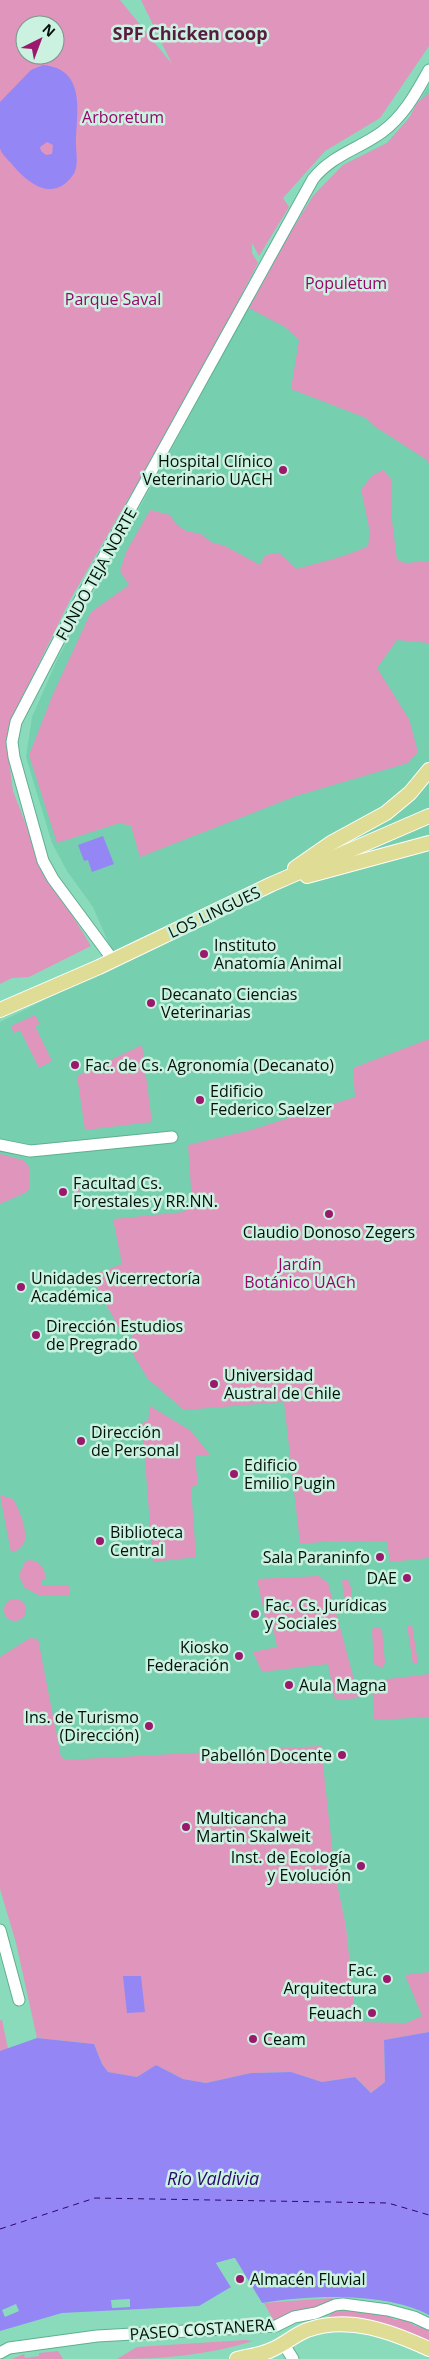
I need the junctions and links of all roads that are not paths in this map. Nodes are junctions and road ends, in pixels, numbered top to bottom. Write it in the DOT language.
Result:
graph roads {
  1 [pos="429,70"];
  2 [pos="429,770"];
  3 [pos="429,816"];
  4 [pos="429,843"];
  5 [pos="272,884"];
  6 [pos="113,960"];
  7 [pos="0,1010"];
  8 [pos="172,1137"];
  9 [pos="0,1145"];
  10 [pos="0,1930"];
  11 [pos="19,2000"];
  12 [pos="429,2324"];
  13 [pos="283,2343"];
  14 [pos="429,2349"];
  15 [pos="0,2353"];
  16 [pos="237,2359"];
  17 [pos="293,2359"];
  1 -- 6 [label="street, FUNDO TEJA NORTE"];
  2 -- 5 [label="main road"];
  3 -- 5 [label="main road, LOS LINGUES"];
  4 -- 5 [label="main road"];
  5 -- 6 [label="main road, LOS LINGUES"];
  6 -- 7 [label="main road, LOS LINGUES"];
  8 -- 9 [label="street"];
  10 -- 11 [label="street"];
  12 -- 15 [label="street, PASEO COSTANERA"];
  13 -- 14 [label="main road"];
  13 -- 16 [label="main road"];
  13 -- 17 [label="street"];
}
